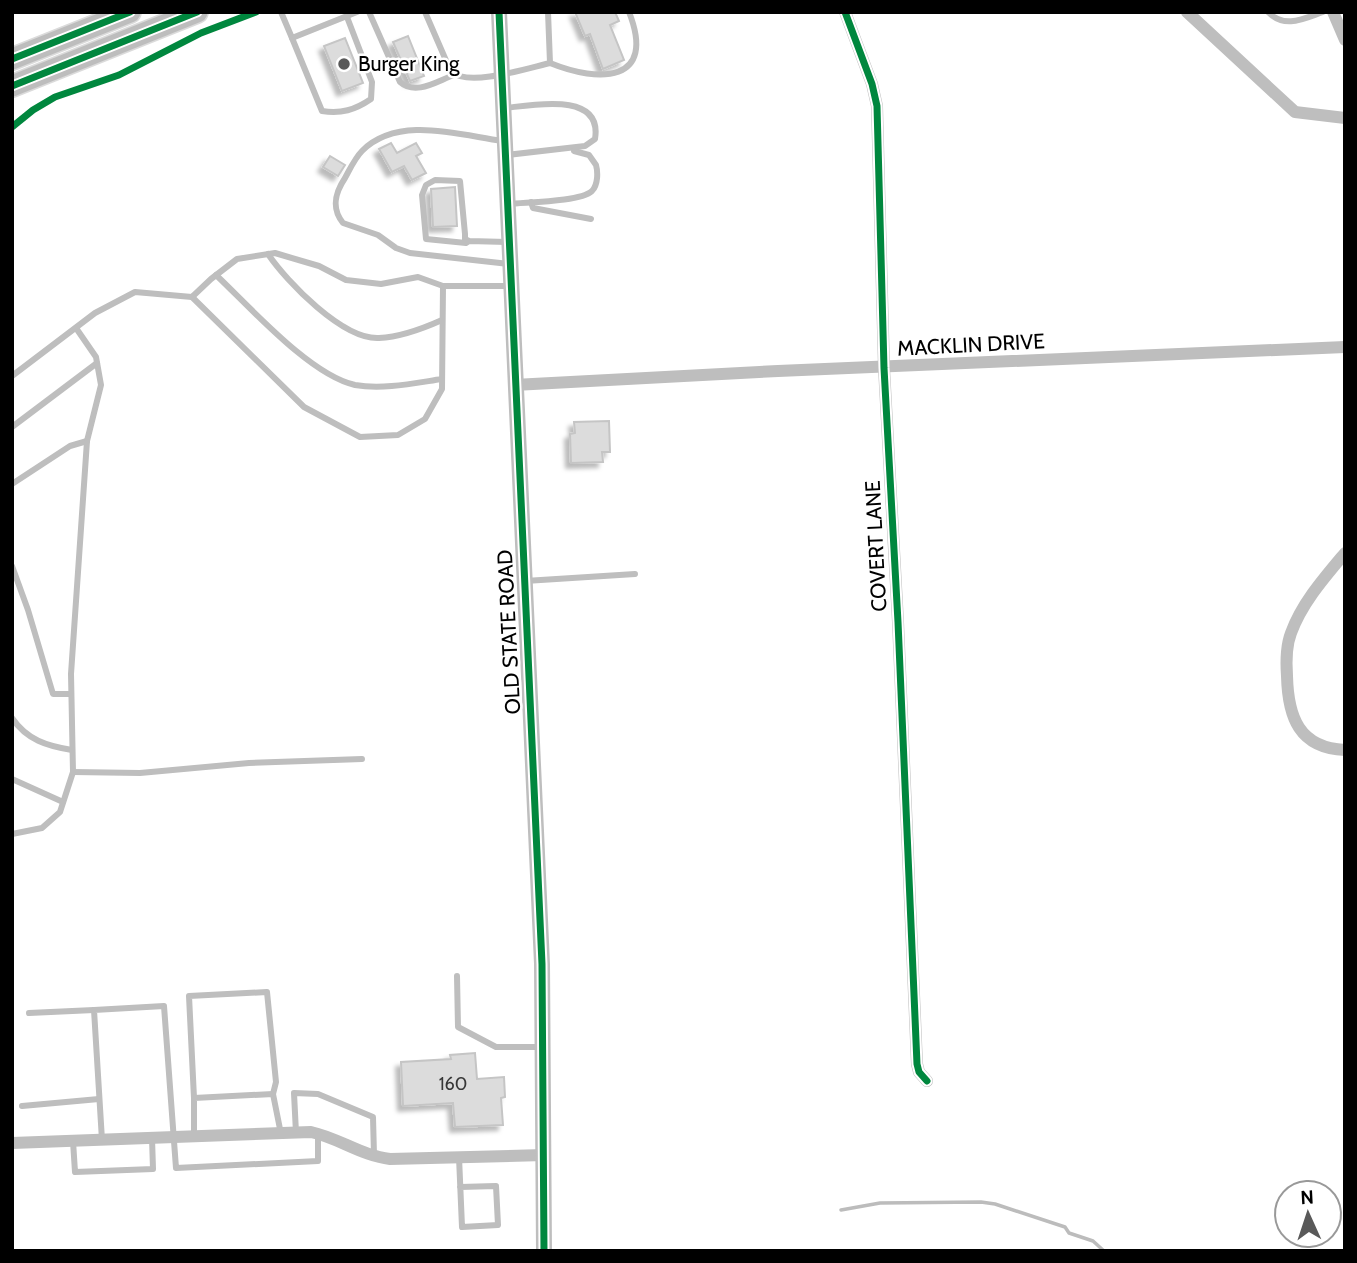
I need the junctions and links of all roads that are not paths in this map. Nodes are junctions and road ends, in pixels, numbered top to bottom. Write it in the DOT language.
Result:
graph roads {
  1 [pos="131,12"];
  2 [pos="197,12"];
  3 [pos="281,12"];
  4 [pos="358,12"];
  5 [pos="369,12"];
  6 [pos="425,12"];
  7 [pos="499,12"];
  8 [pos="548,12"];
  9 [pos="629,12"];
  10 [pos="845,12"];
  11 [pos="1187,12"];
  12 [pos="1268,12"];
  13 [pos="1322,12"];
  14 [pos="1334,12"];
  15 [pos="346,16"];
  16 [pos="292,38"];
  17 [pos="1345,40"];
  18 [pos="12,59"];
  19 [pos="550,63"];
  20 [pos="454,75"];
  21 [pos="501,75"];
  22 [pos="12,86"];
  23 [pos="503,108"];
  24 [pos="1345,118"];
  25 [pos="504,148"];
  26 [pos="566,149"];
  27 [pos="531,202"];
  28 [pos="507,204"];
  29 [pos="591,219"];
  30 [pos="469,241"];
  31 [pos="508,242"];
  32 [pos="268,254"];
  33 [pos="509,264"];
  34 [pos="216,275"];
  35 [pos="443,286"];
  36 [pos="510,286"];
  37 [pos="192,297"];
  38 [pos="443,320"];
  39 [pos="76,328"];
  40 [pos="1345,347"];
  41 [pos="97,363"];
  42 [pos="884,368"];
  43 [pos="12,376"];
  44 [pos="442,379"];
  45 [pos="514,385"];
  46 [pos="12,427"];
  47 [pos="87,440"];
  48 [pos="12,484"];
  49 [pos="1345,553"];
  50 [pos="12,566"];
  51 [pos="635,574"];
  52 [pos="524,581"];
  53 [pos="71,694"];
  54 [pos="12,718"];
  55 [pos="72,750"];
  56 [pos="1345,750"];
  57 [pos="362,760"];
  58 [pos="73,772"];
  59 [pos="12,779"];
  60 [pos="63,802"];
  61 [pos="12,834"];
  62 [pos="457,976"];
  63 [pos="94,1010"];
  64 [pos="29,1013"];
  65 [pos="543,1048"];
  66 [pos="927,1081"];
  67 [pos="273,1094"];
  68 [pos="194,1098"];
  69 [pos="99,1099"];
  70 [pos="22,1106"];
  71 [pos="281,1133"];
  72 [pos="296,1133"];
  73 [pos="318,1134"];
  74 [pos="194,1136"];
  75 [pos="174,1137"];
  76 [pos="152,1138"];
  77 [pos="102,1140"];
  78 [pos="73,1141"];
  79 [pos="12,1143"];
  80 [pos="544,1155"];
  81 [pos="374,1157"];
  82 [pos="459,1157"];
  83 [pos="460,1187"];
  84 [pos="544,1251"];
  1 -- 18 [label="highway"];
  2 -- 22 [label="highway"];
  3 -- 16 [label="lane"];
  4 -- 15 [label="lane"];
  5 -- 20 [label="lane"];
  6 -- 20 [label="lane"];
  7 -- 21 [label="street, OLD STATE ROAD"];
  8 -- 19 [label="lane"];
  9 -- 19 [label="lane"];
  10 -- 42 [label="street, COVERT LANE"];
  11 -- 24 [label="street"];
  12 -- 13 [label="lane"];
  14 -- 17 [label="street"];
  15 -- 16 [label="lane"];
  15 -- 16 [label="lane"];
  19 -- 21 [label="lane"];
  20 -- 21 [label="lane"];
  21 -- 23 [label="street, OLD STATE ROAD"];
  23 -- 25 [label="street, OLD STATE ROAD"];
  23 -- 26 [label="lane"];
  25 -- 26 [label="lane"];
  25 -- 28 [label="street, OLD STATE ROAD"];
  25 -- 33 [label="lane"];
  26 -- 27 [label="lane"];
  27 -- 28 [label="lane"];
  27 -- 29 [label="lane"];
  28 -- 31 [label="street, OLD STATE ROAD"];
  30 -- 30 [label="lane"];
  30 -- 31 [label="lane"];
  31 -- 33 [label="street, OLD STATE ROAD"];
  32 -- 34 [label="lane"];
  32 -- 35 [label="lane"];
  32 -- 38 [label="lane"];
  33 -- 36 [label="street, OLD STATE ROAD"];
  34 -- 37 [label="lane"];
  34 -- 44 [label="lane"];
  35 -- 36 [label="lane"];
  35 -- 38 [label="lane"];
  36 -- 45 [label="street, OLD STATE ROAD"];
  37 -- 39 [label="lane"];
  37 -- 44 [label="lane"];
  38 -- 44 [label="lane"];
  39 -- 41 [label="lane"];
  39 -- 43 [label="lane"];
  40 -- 42 [label="street, MACKLIN DRIVE"];
  41 -- 46 [label="lane"];
  41 -- 47 [label="lane"];
  42 -- 45 [label="street, MACKLIN DRIVE"];
  42 -- 66 [label="street, COVERT LANE"];
  45 -- 52 [label="street, OLD STATE ROAD"];
  47 -- 48 [label="lane"];
  47 -- 53 [label="lane"];
  49 -- 56 [label="street"];
  50 -- 53 [label="lane"];
  51 -- 52 [label="lane"];
  52 -- 65 [label="street, OLD STATE ROAD"];
  53 -- 55 [label="lane"];
  54 -- 55 [label="lane"];
  55 -- 58 [label="lane"];
  57 -- 58 [label="lane"];
  58 -- 60 [label="lane"];
  59 -- 60 [label="lane"];
  60 -- 61 [label="lane"];
  62 -- 65 [label="lane"];
  63 -- 64 [label="lane"];
  63 -- 69 [label="lane"];
  63 -- 75 [label="lane"];
  65 -- 80 [label="street, OLD STATE ROAD"];
  67 -- 68 [label="lane"];
  67 -- 68 [label="lane"];
  67 -- 71 [label="lane"];
  68 -- 74 [label="lane"];
  69 -- 70 [label="lane"];
  69 -- 77 [label="lane"];
  71 -- 72 [label="street"];
  71 -- 74 [label="street"];
  72 -- 73 [label="street"];
  72 -- 81 [label="lane"];
  73 -- 75 [label="lane"];
  73 -- 81 [label="street"];
  74 -- 75 [label="street"];
  75 -- 76 [label="street"];
  76 -- 77 [label="street"];
  76 -- 78 [label="lane"];
  77 -- 78 [label="street"];
  78 -- 79 [label="street"];
  80 -- 82 [label="street"];
  80 -- 84 [label="street, OLD STATE ROAD"];
  81 -- 82 [label="street"];
  82 -- 83 [label="lane"];
  83 -- 83 [label="lane"];
}
